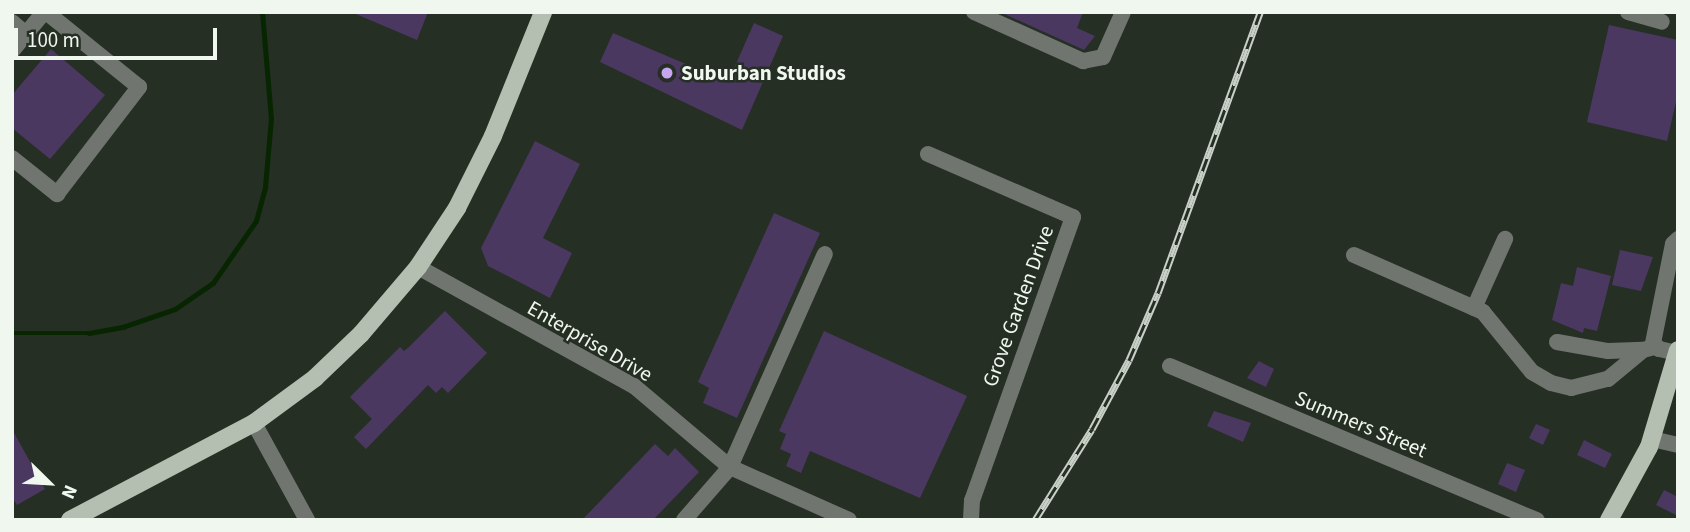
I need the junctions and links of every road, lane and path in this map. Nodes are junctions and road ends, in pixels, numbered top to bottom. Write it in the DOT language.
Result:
graph roads {
  1 [pos="45,12"];
  2 [pos="543,12"];
  3 [pos="974,12"];
  4 [pos="1123,12"];
  5 [pos="1628,12"];
  6 [pos="12,22"];
  7 [pos="1662,22"];
  8 [pos="26,34"];
  9 [pos="12,51"];
  10 [pos="928,154"];
  11 [pos="12,158"];
  12 [pos="1505,239"];
  13 [pos="1678,239"];
  14 [pos="825,254"];
  15 [pos="1354,255"];
  16 [pos="418,267"];
  17 [pos="1474,308"];
  18 [pos="1557,342"];
  19 [pos="1649,349"];
  20 [pos="1677,351"];
  21 [pos="1170,366"];
  22 [pos="254,423"];
  23 [pos="1652,439"];
  24 [pos="1678,445"];
  25 [pos="730,467"];
  26 [pos="75,519"];
  27 [pos="306,520"];
  28 [pos="684,520"];
  29 [pos="849,520"];
  30 [pos="971,520"];
  31 [pos="1537,520"];
  32 [pos="1609,520"];
  1 -- 8 [label="street"];
  1 -- 11 [label="street"];
  2 -- 16 [label="main road"];
  3 -- 4 [label="street"];
  5 -- 7 [label="street"];
  6 -- 8 [label="street"];
  8 -- 9 [label="street"];
  10 -- 30 [label="street, Grove Garden Drive"];
  12 -- 17 [label="street"];
  13 -- 19 [label="street"];
  14 -- 25 [label="street"];
  15 -- 17 [label="street"];
  16 -- 22 [label="main road"];
  16 -- 25 [label="street, Enterprise Drive"];
  17 -- 19 [label="street"];
  18 -- 19 [label="street"];
  19 -- 20 [label="street"];
  20 -- 23 [label="main road"];
  21 -- 31 [label="street, Summers Street"];
  22 -- 26 [label="main road"];
  22 -- 27 [label="street"];
  23 -- 24 [label="street"];
  23 -- 32 [label="main road"];
  25 -- 28 [label="street"];
  25 -- 29 [label="street, Enterprise Drive"];
}
